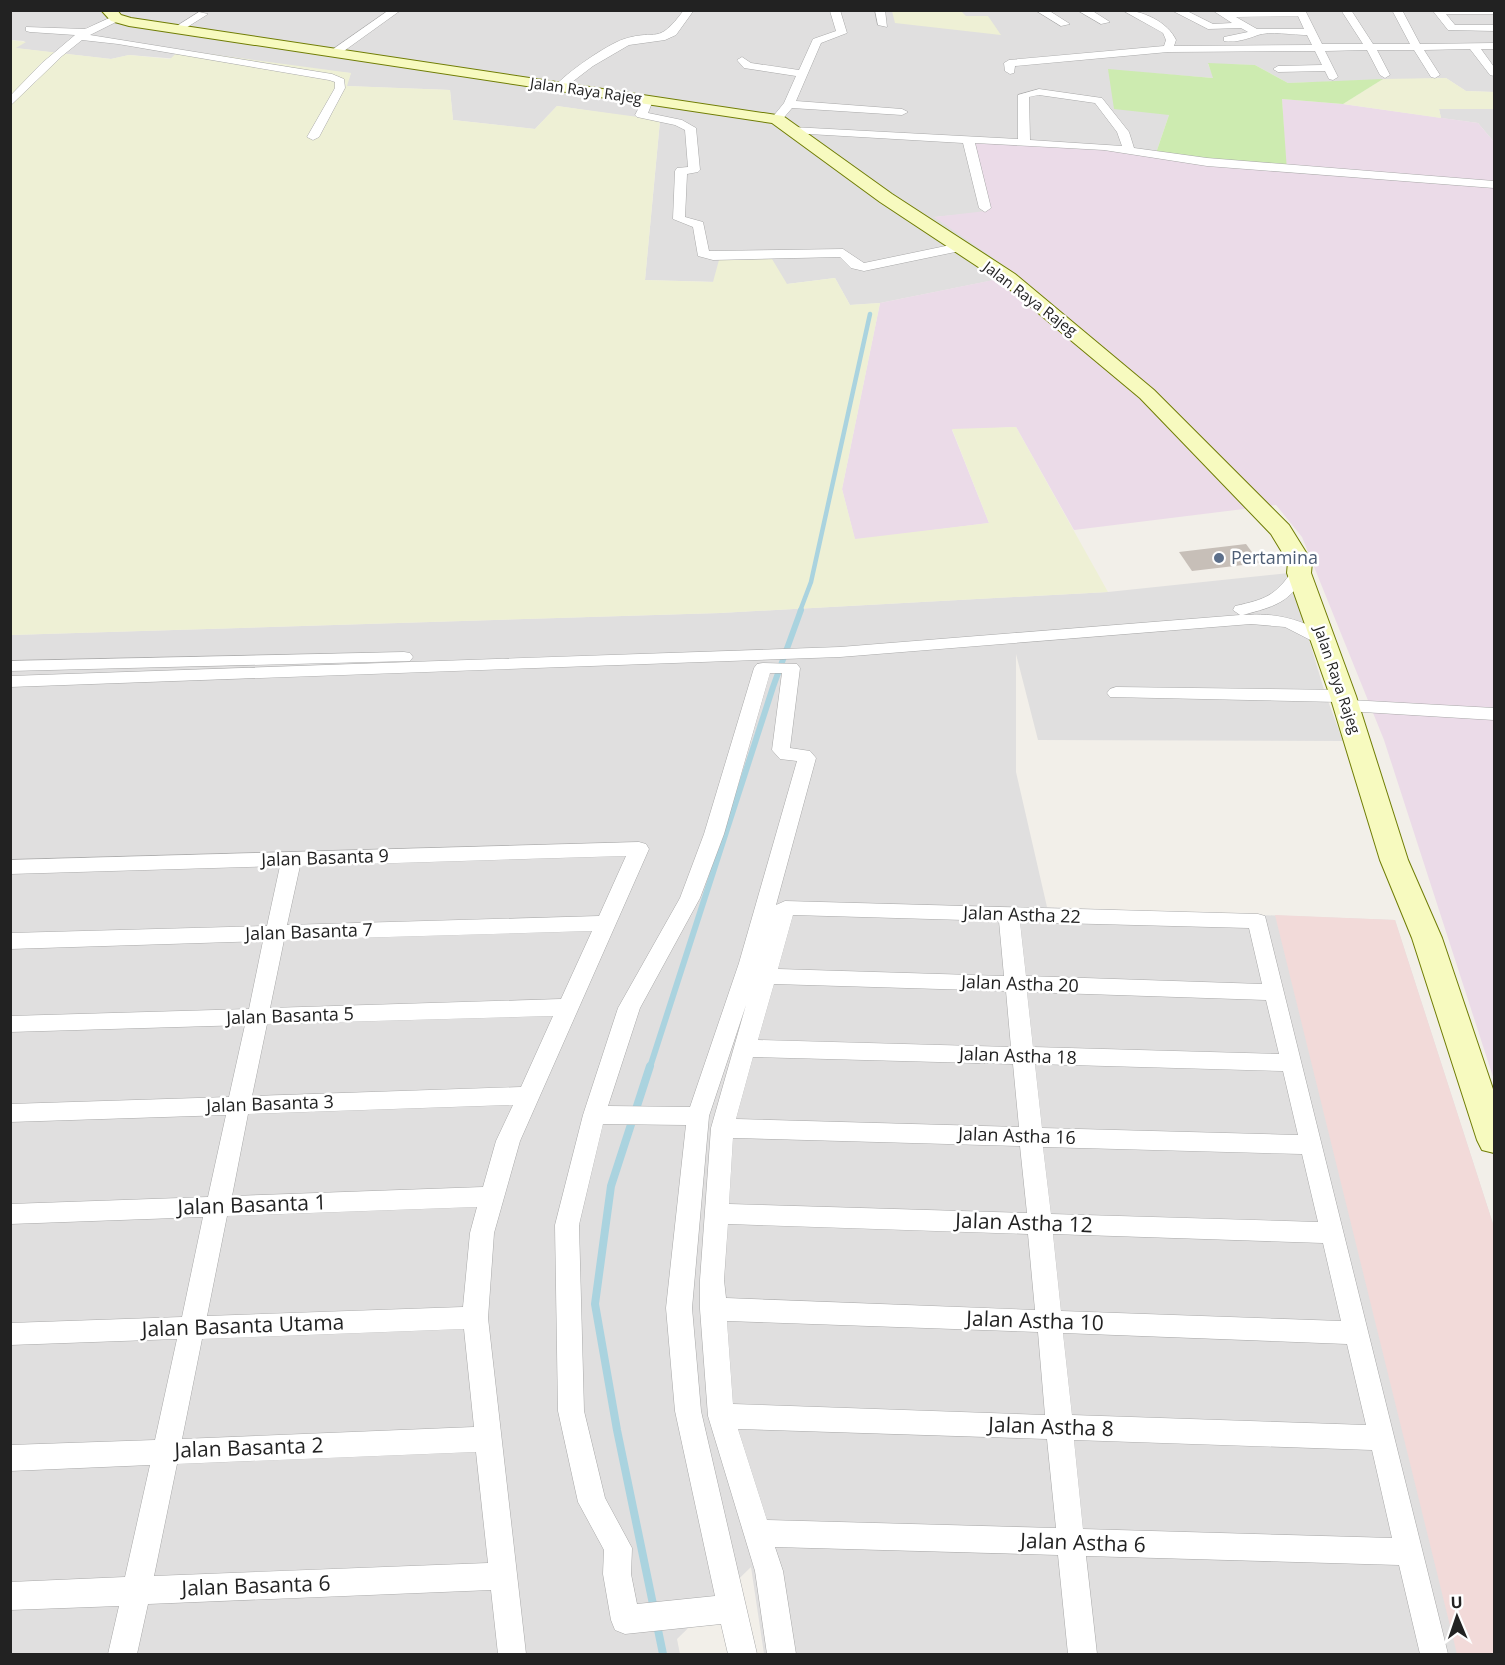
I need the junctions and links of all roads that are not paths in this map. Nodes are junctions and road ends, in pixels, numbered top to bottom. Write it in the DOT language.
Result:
graph roads {
  1 [pos="396,10"];
  2 [pos="689,10"];
  3 [pos="880,10"];
  4 [pos="1040,10"];
  5 [pos="1082,10"];
  6 [pos="1127,10"];
  7 [pos="1176,10"];
  8 [pos="1346,10"];
  9 [pos="1397,10"];
  10 [pos="835,11"];
  11 [pos="1438,11"];
  12 [pos="1494,11"];
  13 [pos="1220,12"];
  14 [pos="1300,12"];
  15 [pos="112,14"];
  16 [pos="203,14"];
  17 [pos="1105,22"];
  18 [pos="1065,24"];
  19 [pos="883,25"];
  20 [pos="1243,25"];
  21 [pos="30,28"];
  22 [pos="1494,28"];
  23 [pos="177,29"];
  24 [pos="1311,32"];
  25 [pos="81,34"];
  26 [pos="1252,34"];
  27 [pos="1192,43"];
  28 [pos="1419,46"];
  29 [pos="1473,46"];
  30 [pos="1494,46"];
  31 [pos="1370,47"];
  32 [pos="1319,48"];
  33 [pos="1168,49"];
  34 [pos="1257,49"];
  35 [pos="333,54"];
  36 [pos="742,60"];
  37 [pos="1278,69"];
  38 [pos="1010,71"];
  39 [pos="1040,73"];
  40 [pos="1494,73"];
  41 [pos="802,74"];
  42 [pos="1385,75"];
  43 [pos="1436,75"];
  44 [pos="559,87"];
  45 [pos="1039,92"];
  46 [pos="648,100"];
  47 [pos="10,103"];
  48 [pos="902,112"];
  49 [pos="786,118"];
  50 [pos="314,136"];
  51 [pos="968,138"];
  52 [pos="1024,141"];
  53 [pos="1129,150"];
  54 [pos="1494,185"];
  55 [pos="986,208"];
  56 [pos="960,247"];
  57 [pos="1299,573"];
  58 [pos="1241,610"];
  59 [pos="1316,619"];
  60 [pos="1324,640"];
  61 [pos="10,666"];
  62 [pos="10,682"];
  63 [pos="1116,693"];
  64 [pos="1345,701"];
  65 [pos="1494,714"];
  66 [pos="291,859"];
  67 [pos="10,867"];
  68 [pos="1009,915"];
  69 [pos="607,923"];
  70 [pos="275,933"];
  71 [pos="10,941"];
  72 [pos="766,976"];
  73 [pos="1016,984"];
  74 [pos="1275,992"];
  75 [pos="569,1007"];
  76 [pos="258,1017"];
  77 [pos="10,1024"];
  78 [pos="745,1048"];
  79 [pos="1023,1056"];
  80 [pos="1292,1064"];
  81 [pos="529,1096"];
  82 [pos="239,1106"];
  83 [pos="10,1113"];
  84 [pos="605,1115"];
  85 [pos="698,1116"];
  86 [pos="722,1128"];
  87 [pos="1030,1137"];
  88 [pos="1494,1140"];
  89 [pos="1311,1145"];
  90 [pos="493,1197"];
  91 [pos="218,1206"];
  92 [pos="10,1214"];
  93 [pos="716,1214"];
  94 [pos="1039,1224"];
  95 [pos="1333,1233"];
  96 [pos="713,1309"];
  97 [pos="475,1317"];
  98 [pos="1049,1321"];
  99 [pos="192,1328"];
  100 [pos="1357,1333"];
  101 [pos="10,1334"];
  102 [pos="721,1416"];
  103 [pos="1059,1427"];
  104 [pos="1381,1438"];
  105 [pos="488,1439"];
  106 [pos="166,1452"];
  107 [pos="10,1458"];
  108 [pos="757,1533"];
  109 [pos="1070,1542"];
  110 [pos="1409,1552"];
  111 [pos="502,1576"];
  112 [pos="136,1591"];
  113 [pos="10,1596"];
  114 [pos="732,1608"];
  115 [pos="123,1654"];
  116 [pos="512,1654"];
  117 [pos="742,1654"];
  118 [pos="781,1654"];
  119 [pos="1082,1654"];
  120 [pos="1434,1654"];
  1 -- 35 [label="street"];
  2 -- 44 [label="street"];
  3 -- 19 [label="street"];
  4 -- 18 [label="street"];
  5 -- 17 [label="street"];
  6 -- 33 [label="street"];
  7 -- 20 [label="street"];
  8 -- 31 [label="street"];
  9 -- 28 [label="street"];
  10 -- 41 [label="street"];
  11 -- 12 [label="street"];
  11 -- 22 [label="street"];
  13 -- 14 [label="street"];
  13 -- 20 [label="street"];
  14 -- 24 [label="street"];
  15 -- 23 [label="main road, Jalan Raya Rajeg"];
  15 -- 25 [label="street"];
  16 -- 23 [label="street"];
  20 -- 26 [label="street"];
  21 -- 25 [label="street"];
  23 -- 35 [label="main road, Jalan Raya Rajeg"];
  24 -- 26 [label="street"];
  24 -- 32 [label="street"];
  25 -- 47 [label="street"];
  25 -- 50 [label="street"];
  26 -- 27 [label="street"];
  26 -- 34 [label="street"];
  28 -- 29 [label="street"];
  28 -- 31 [label="street"];
  28 -- 43 [label="street"];
  29 -- 30 [label="street"];
  29 -- 40 [label="street"];
  31 -- 32 [label="street"];
  31 -- 42 [label="street"];
  32 -- 34 [label="street"];
  32 -- 37 [label="street"];
  33 -- 34 [label="street"];
  33 -- 38 [label="street"];
  35 -- 44 [label="main road, Jalan Raya Rajeg"];
  36 -- 41 [label="street"];
  39 -- 45 [label="street"];
  41 -- 49 [label="street"];
  44 -- 46 [label="main road, Jalan Raya Rajeg"];
  45 -- 52 [label="street"];
  45 -- 53 [label="street"];
  46 -- 49 [label="main road, Jalan Raya Rajeg"];
  46 -- 56 [label="street"];
  48 -- 49 [label="street"];
  49 -- 51 [label="street"];
  49 -- 56 [label="main road, Jalan Raya Rajeg"];
  51 -- 52 [label="street"];
  51 -- 55 [label="street"];
  52 -- 53 [label="street"];
  53 -- 54 [label="street"];
  56 -- 57 [label="main road, Jalan Raya Rajeg"];
  57 -- 58 [label="street"];
  57 -- 59 [label="main road, Jalan Raya Rajeg"];
  58 -- 59 [label="street"];
  58 -- 61 [label="street"];
  59 -- 60 [label="main road, Jalan Raya Rajeg"];
  60 -- 62 [label="street"];
  60 -- 64 [label="main road, Jalan Raya Rajeg"];
  63 -- 64 [label="street"];
  64 -- 65 [label="street"];
  64 -- 88 [label="main road, Jalan Raya Rajeg"];
  66 -- 67 [label="street, Jalan Basanta 9"];
  66 -- 69 [label="street, Jalan Basanta 9"];
  66 -- 70 [label="street"];
  68 -- 72 [label="street, Jalan Astha 22"];
  68 -- 73 [label="street"];
  68 -- 74 [label="street, Jalan Astha 22"];
  69 -- 70 [label="street, Jalan Basanta 7"];
  69 -- 75 [label="street"];
  70 -- 71 [label="street, Jalan Basanta 7"];
  70 -- 76 [label="street"];
  72 -- 73 [label="street, Jalan Astha 20"];
  72 -- 78 [label="street"];
  73 -- 74 [label="street, Jalan Astha 20"];
  73 -- 79 [label="street"];
  74 -- 80 [label="street"];
  75 -- 76 [label="street, Jalan Basanta 5"];
  75 -- 81 [label="street"];
  76 -- 77 [label="street, Jalan Basanta 5"];
  76 -- 82 [label="street"];
  78 -- 79 [label="street, Jalan Astha 18"];
  78 -- 86 [label="street"];
  79 -- 80 [label="street, Jalan Astha 18"];
  79 -- 87 [label="street"];
  80 -- 89 [label="street"];
  81 -- 82 [label="street, Jalan Basanta 3"];
  81 -- 90 [label="street"];
  82 -- 83 [label="street, Jalan Basanta 3"];
  82 -- 91 [label="street"];
  84 -- 85 [label="street"];
  84 -- 85 [label="street"];
  84 -- 114 [label="street"];
  85 -- 114 [label="street"];
  86 -- 87 [label="street, Jalan Astha 16"];
  86 -- 93 [label="street"];
  87 -- 89 [label="street, Jalan Astha 16"];
  87 -- 94 [label="street"];
  89 -- 95 [label="street"];
  90 -- 91 [label="street, Jalan Basanta 1"];
  90 -- 97 [label="street"];
  91 -- 92 [label="street, Jalan Basanta 1"];
  91 -- 99 [label="street"];
  93 -- 94 [label="street, Jalan Astha 12"];
  93 -- 96 [label="street"];
  94 -- 95 [label="street, Jalan Astha 12"];
  94 -- 98 [label="street"];
  95 -- 100 [label="street"];
  96 -- 98 [label="street, Jalan Astha 10"];
  96 -- 102 [label="street"];
  97 -- 99 [label="street, Jalan Basanta Utama"];
  97 -- 105 [label="street"];
  98 -- 100 [label="street, Jalan Astha 10"];
  98 -- 103 [label="street"];
  99 -- 101 [label="street, Jalan Basanta Utama"];
  99 -- 106 [label="street"];
  100 -- 104 [label="street"];
  102 -- 103 [label="street, Jalan Astha 8"];
  102 -- 108 [label="street"];
  103 -- 104 [label="street, Jalan Astha 8"];
  103 -- 109 [label="street"];
  104 -- 110 [label="street"];
  105 -- 106 [label="street, Jalan Basanta 2"];
  105 -- 111 [label="street"];
  106 -- 107 [label="street, Jalan Basanta 2"];
  106 -- 112 [label="street"];
  108 -- 109 [label="street, Jalan Astha 6"];
  108 -- 118 [label="street"];
  109 -- 110 [label="street, Jalan Astha 6"];
  109 -- 119 [label="street"];
  110 -- 120 [label="street"];
  111 -- 112 [label="street, Jalan Basanta 6"];
  111 -- 116 [label="street"];
  112 -- 113 [label="street, Jalan Basanta 6"];
  112 -- 115 [label="street"];
  114 -- 117 [label="street"];
}
